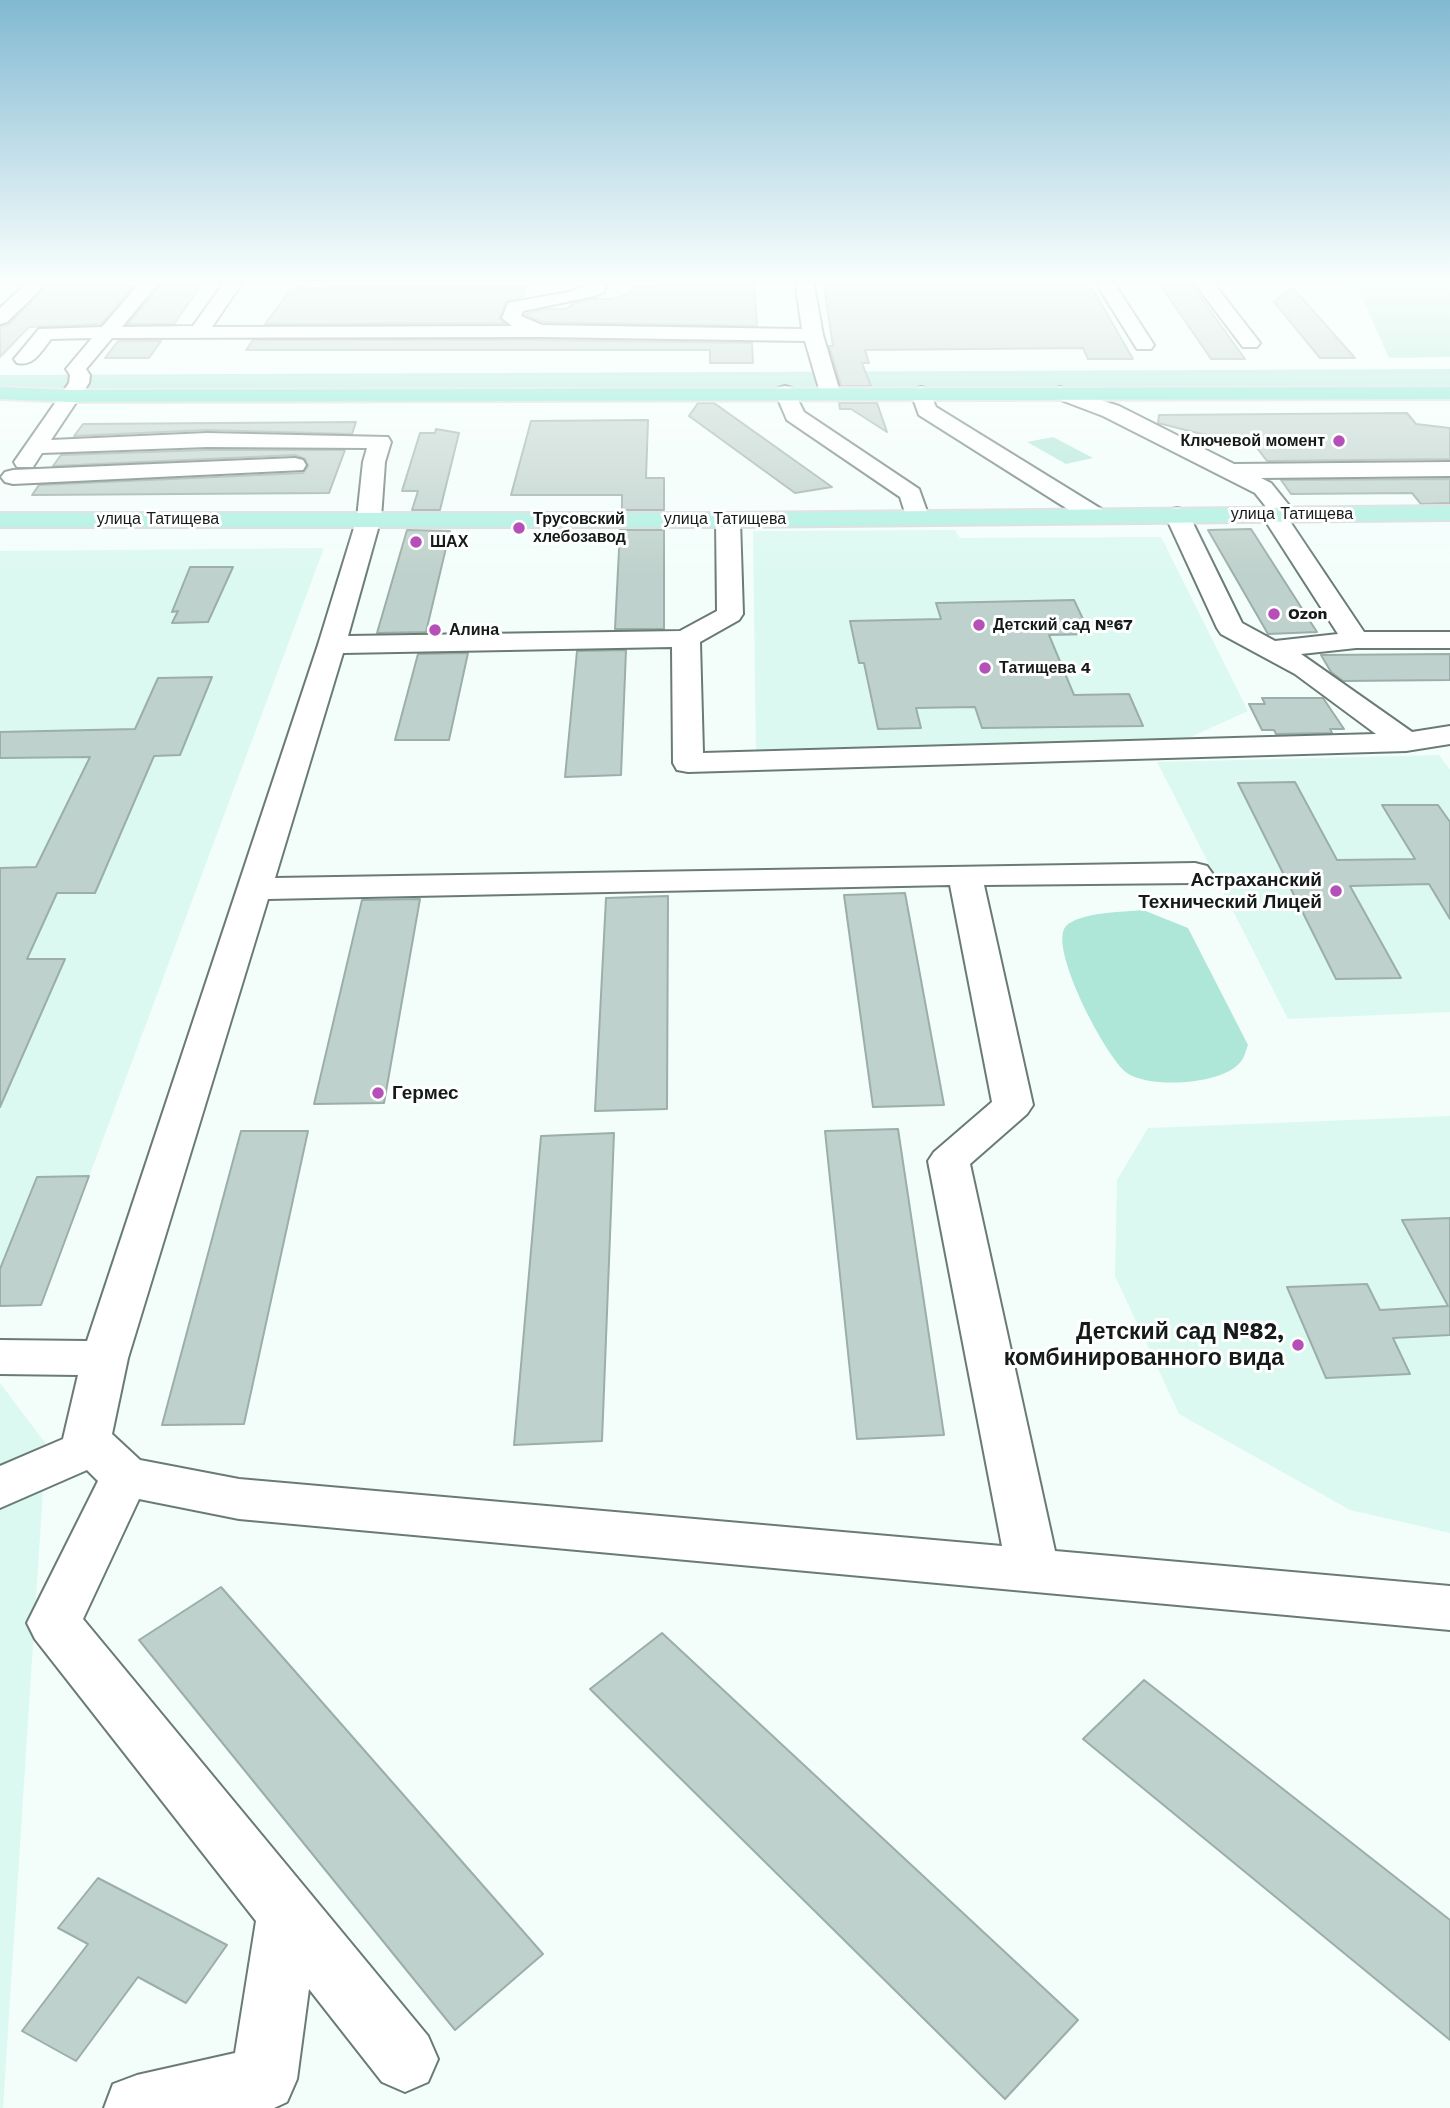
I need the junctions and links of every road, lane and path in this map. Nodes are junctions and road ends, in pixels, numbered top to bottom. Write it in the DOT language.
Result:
graph roads {
  1 [pos="80,378"];
  2 [pos="821,378"];
  3 [pos="785,392"];
  4 [pos="830,392"];
  5 [pos="0,393"];
  6 [pos="921,393"];
  7 [pos="1060,393"];
  8 [pos="1450,393"];
  9 [pos="69,396"];
  10 [pos="36,447"];
  11 [pos="374,462"];
  12 [pos="1450,469"];
  13 [pos="1230,471"];
  14 [pos="7,485"];
  15 [pos="1450,513"];
  16 [pos="1177,514"];
  17 [pos="1278,514"];
  18 [pos="1094,515"];
  19 [pos="917,517"];
  20 [pos="369,518"];
  21 [pos="0,520"];
  22 [pos="728,520"];
  23 [pos="686,639"];
  24 [pos="1356,640"];
  25 [pos="1450,640"];
  26 [pos="332,645"];
  27 [pos="1274,649"];
  28 [pos="1450,735"];
  29 [pos="1406,742"];
  30 [pos="1195,873"];
  31 [pos="965,875"];
  32 [pos="255,889"];
  33 [pos="0,1356"];
  34 [pos="105,1357"];
  35 [pos="109,1461"];
  36 [pos="0,1488"];
  37 [pos="1033,1571"];
  38 [pos="1450,1608"];
  39 [pos="288,1914"];
  40 [pos="405,2059"];
  41 [pos="261,2094"];
  42 [pos="137,2108"];
  1 -- 9 [label="street"];
  2 -- 4 [label="street"];
  3 -- 4 [label="highway"];
  3 -- 9 [label="highway"];
  3 -- 19 [label="street"];
  4 -- 6 [label="highway"];
  5 -- 9 [label="highway"];
  6 -- 7 [label="highway"];
  6 -- 18 [label="street"];
  7 -- 8 [label="highway"];
  7 -- 13 [label="street"];
  9 -- 10 [label="street"];
  10 -- 11 [label="street"];
  10 -- 14 [label="street"];
  11 -- 14 [label="street"];
  11 -- 20 [label="street"];
  12 -- 13 [label="street"];
  13 -- 17 [label="street"];
  15 -- 17 [label="main road, улица Татищева"];
  16 -- 17 [label="main road, улица Татищева"];
  16 -- 18 [label="main road, улица Татищева"];
  16 -- 27 [label="street"];
  17 -- 24 [label="street"];
  18 -- 19 [label="main road, улица Татищева"];
  19 -- 22 [label="main road, улица Татищева"];
  20 -- 21 [label="main road, улица Татищева"];
  20 -- 22 [label="main road, улица Татищева"];
  20 -- 26 [label="street"];
  22 -- 23 [label="street"];
  23 -- 26 [label="street"];
  23 -- 29 [label="street"];
  24 -- 25 [label="street"];
  24 -- 27 [label="street"];
  26 -- 32 [label="street"];
  27 -- 29 [label="street"];
  28 -- 29 [label="street"];
  30 -- 31 [label="street"];
  31 -- 32 [label="street"];
  31 -- 37 [label="street"];
  32 -- 34 [label="street"];
  33 -- 34 [label="street"];
  34 -- 35 [label="street"];
  35 -- 36 [label="street"];
  35 -- 37 [label="street"];
  35 -- 39 [label="street"];
  37 -- 38 [label="street"];
  39 -- 40 [label="street"];
  39 -- 41 [label="street"];
  41 -- 42 [label="street"];
}
